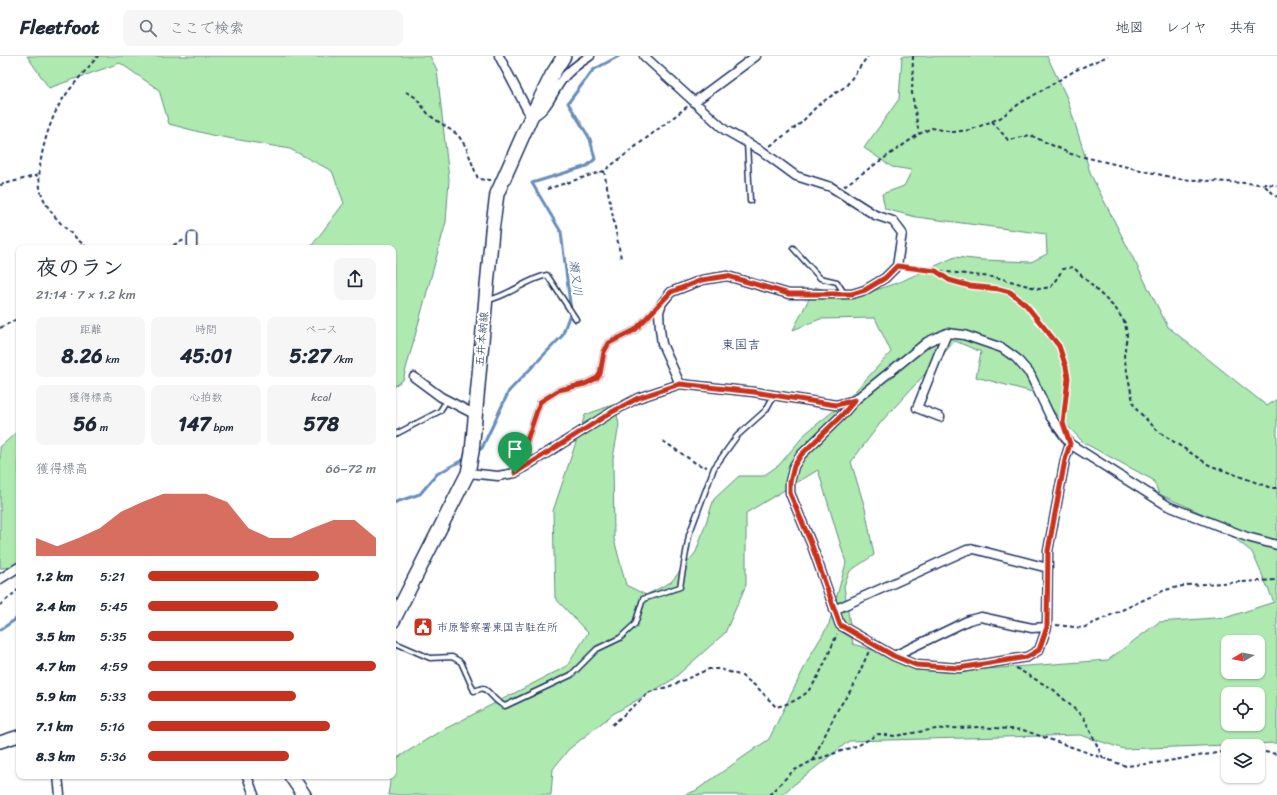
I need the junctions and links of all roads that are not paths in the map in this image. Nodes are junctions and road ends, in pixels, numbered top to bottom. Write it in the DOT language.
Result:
graph roads {
  1 [pos="499,56"];
  2 [pos="564,56"];
  3 [pos="590,56"];
  4 [pos="644,56"];
  5 [pos="756,56"];
  6 [pos="694,102"];
  7 [pos="531,117"];
  8 [pos="746,142"];
  9 [pos="750,201"];
  10 [pos="192,236"];
  11 [pos="192,245"];
  12 [pos="793,248"];
  13 [pos="844,294"];
  14 [pos="486,300"];
  15 [pos="662,303"];
  16 [pos="576,319"];
  17 [pos="947,333"];
  18 [pos="414,377"];
  19 [pos="680,384"];
  20 [pos="774,395"];
  21 [pos="447,400"];
  22 [pos="855,400"];
  23 [pos="476,415"];
  24 [pos="940,417"];
  25 [pos="396,434"];
  26 [pos="1070,444"];
  27 [pos="468,473"];
  28 [pos="515,473"];
  29 [pos="1277,545"];
  30 [pos="1048,568"];
  31 [pos="16,569"];
  32 [pos="0,579"];
  33 [pos="834,610"];
  34 [pos="396,615"];
  35 [pos="1047,627"];
  36 [pos="396,643"];
  37 [pos="894,656"];
  38 [pos="16,737"];
  39 [pos="0,742"];
  40 [pos="58,779"];
  41 [pos="248,779"];
  42 [pos="293,779"];
  43 [pos="60,795"];
  44 [pos="254,795"];
  45 [pos="304,795"];
  1 -- 7 [label="street"];
  2 -- 7 [label="main road, 五井本納線"];
  3 -- 7 [label="street"];
  4 -- 6 [label="street"];
  5 -- 6 [label="street"];
  6 -- 8 [label="street"];
  7 -- 14 [label="main road, 五井本納線"];
  8 -- 9 [label="lane"];
  8 -- 13 [label="street"];
  10 -- 11 [label="street"];
  12 -- 13 [label="lane"];
  13 -- 15 [label="street"];
  14 -- 16 [label="lane"];
  14 -- 23 [label="main road, 五井本納線"];
  15 -- 19 [label="street"];
  15 -- 28 [label="lane"];
  17 -- 22 [label="street"];
  17 -- 24 [label="street"];
  17 -- 26 [label="street"];
  18 -- 21 [label="street"];
  19 -- 20 [label="street"];
  19 -- 28 [label="street"];
  20 -- 22 [label="street"];
  20 -- 36 [label="lane"];
  21 -- 23 [label="street"];
  21 -- 25 [label="lane"];
  22 -- 33 [label="street"];
  23 -- 27 [label="main road, 五井本納線"];
  26 -- 29 [label="street"];
  26 -- 30 [label="street"];
  27 -- 28 [label="street"];
  27 -- 34 [label="main road, 五井本納線"];
  30 -- 33 [label="street"];
  30 -- 35 [label="street"];
  31 -- 32 [label="street"];
  33 -- 37 [label="street"];
  35 -- 37 [label="street"];
  35 -- 37 [label="street"];
  38 -- 39 [label="main road"];
  40 -- 43 [label="street"];
  41 -- 44 [label="street"];
  42 -- 45 [label="main road"];
}
